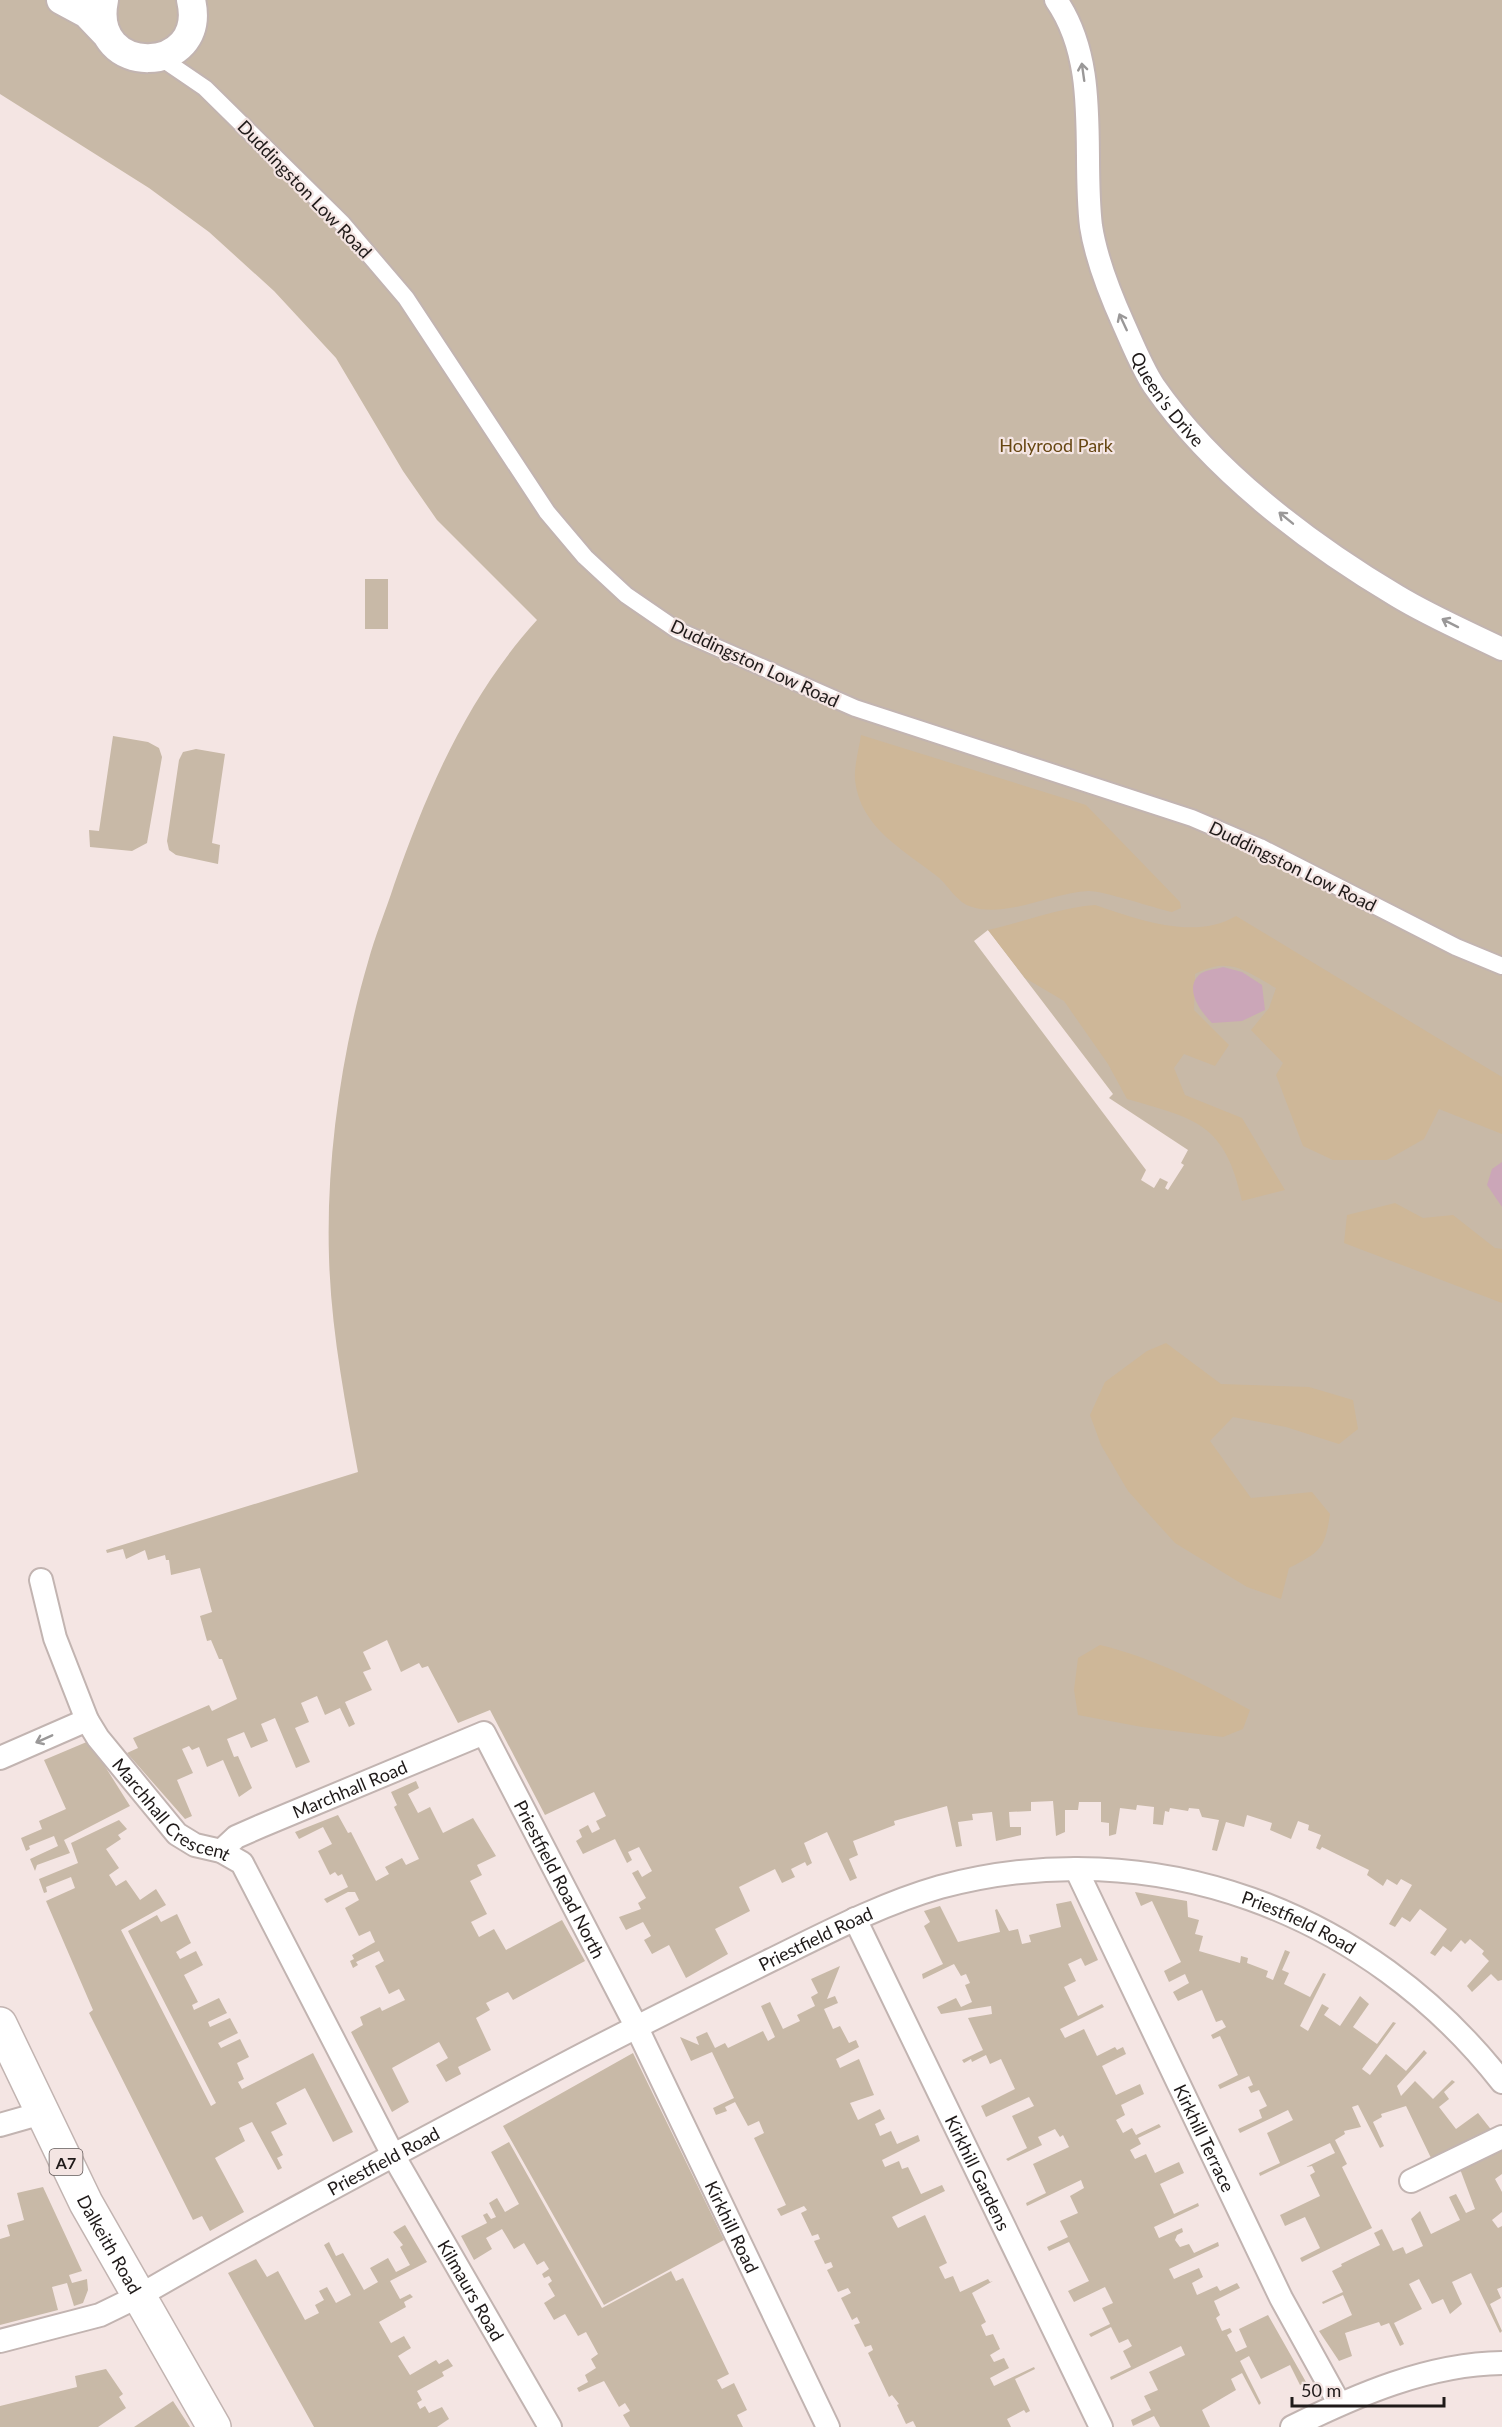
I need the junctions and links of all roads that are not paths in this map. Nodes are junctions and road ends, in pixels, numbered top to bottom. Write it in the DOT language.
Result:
graph roads {
  1 [pos="61,0"];
  2 [pos="104,0"];
  3 [pos="191,0"];
  4 [pos="1056,0"];
  5 [pos="107,35"];
  6 [pos="172,50"];
  7 [pos="205,88"];
  8 [pos="1502,649"];
  9 [pos="1502,966"];
  10 [pos="41,1580"];
  11 [pos="87,1720"];
  12 [pos="484,1733"];
  13 [pos="0,1758"];
  14 [pos="221,1851"];
  15 [pos="1076,1869"];
  16 [pos="855,1919"];
  17 [pos="0,2024"];
  18 [pos="636,2026"];
  19 [pos="1502,2082"];
  20 [pos="42,2113"];
  21 [pos="0,2125"];
  22 [pos="1502,2137"];
  23 [pos="393,2155"];
  24 [pos="1411,2181"];
  25 [pos="139,2296"];
  26 [pos="0,2341"];
  27 [pos="1502,2363"];
  28 [pos="1340,2403"];
  29 [pos="214,2427"];
  30 [pos="550,2427"];
  31 [pos="828,2427"];
  32 [pos="1101,2427"];
  33 [pos="1292,2427"];
  1 -- 5 [label="street"];
  2 -- 5 [label="street"];
  3 -- 6 [label="street"];
  8 -- 4 [label="street, Queen's Drive, one-way"];
  5 -- 6 [label="street"];
  6 -- 7 [label="street"];
  6 -- 7 [label="street"];
  7 -- 9 [label="street, Duddingston Low Road"];
  10 -- 11 [label="street, Marchhall Crescent"];
  11 -- 13 [label="street, one-way"];
  11 -- 14 [label="street, Marchhall Crescent"];
  12 -- 14 [label="street, Marchhall Road"];
  12 -- 18 [label="street, Priestfield Road North"];
  14 -- 23 [label="street, Marchhall Crescent"];
  15 -- 16 [label="street, Priestfield Road"];
  15 -- 19 [label="street, Priestfield Road"];
  15 -- 28 [label="street, Kirkhill Terrace"];
  16 -- 18 [label="street, Priestfield Road"];
  16 -- 32 [label="street, Kirkhill Gardens"];
  17 -- 20 [label="main road, Dalkeith Road / A7"];
  18 -- 23 [label="street, Priestfield Road"];
  18 -- 31 [label="street, Kirkhill Road"];
  20 -- 21 [label="street"];
  20 -- 25 [label="main road, Dalkeith Road / A7"];
  22 -- 24 [label="street"];
  23 -- 25 [label="street, Priestfield Road"];
  23 -- 30 [label="street, Kilmaurs Road"];
  25 -- 26 [label="street, Priestfield Road"];
  25 -- 29 [label="main road, Dalkeith Road / A7"];
  27 -- 28 [label="street"];
  28 -- 33 [label="street"];
}
